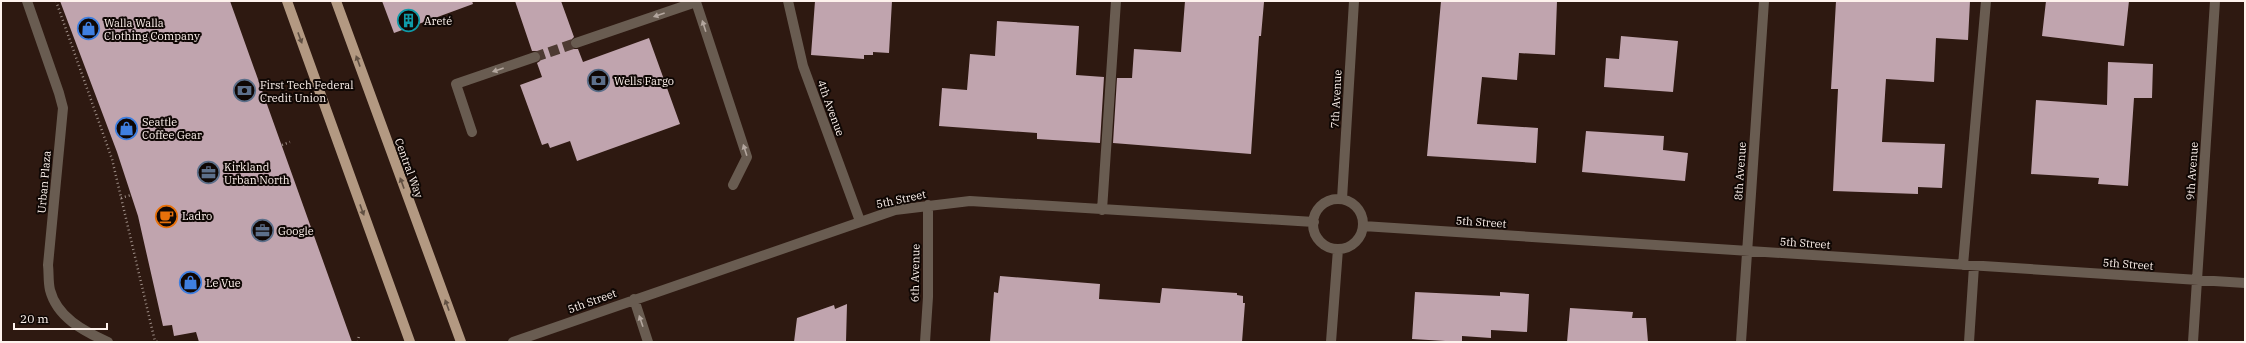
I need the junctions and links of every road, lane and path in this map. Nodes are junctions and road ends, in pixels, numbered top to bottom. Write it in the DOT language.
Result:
graph roads {
  1 [pos="27,1"];
  2 [pos="56,1"];
  3 [pos="287,1"];
  4 [pos="336,1"];
  5 [pos="788,1"];
  6 [pos="1116,1"];
  7 [pos="1354,1"];
  8 [pos="1764,1"];
  9 [pos="1986,1"];
  10 [pos="2215,1"];
  11 [pos="576,43"];
  12 [pos="535,57"];
  13 [pos="472,132"];
  14 [pos="290,142"];
  15 [pos="282,145"];
  16 [pos="733,186"];
  17 [pos="131,195"];
  18 [pos="121,198"];
  19 [pos="1342,199"];
  20 [pos="928,205"];
  21 [pos="1102,210"];
  22 [pos="860,221"];
  23 [pos="1314,222"];
  24 [pos="1363,226"];
  25 [pos="1338,249"];
  26 [pos="1747,252"];
  27 [pos="1963,265"];
  28 [pos="1974,266"];
  29 [pos="2198,280"];
  30 [pos="2245,283"];
  31 [pos="634,299"];
  32 [pos="359,335"];
  33 [pos="108,342"];
  34 [pos="158,342"];
  35 [pos="358,342"];
  36 [pos="410,342"];
  37 [pos="461,342"];
  38 [pos="513,342"];
  39 [pos="648,342"];
  40 [pos="924,342"];
  41 [pos="1331,342"];
  42 [pos="1741,342"];
  43 [pos="1968,342"];
  44 [pos="2193,342"];
  1 -- 33 [label="street, Urban Plaza"];
  2 -- 18 [label="path"];
  3 -- 36 [label="main road, one-way"];
  37 -- 4 [label="main road, Central Way, one-way"];
  5 -- 22 [label="street, 4th Avenue"];
  6 -- 21 [label="street"];
  7 -- 19 [label="street, 7th Avenue"];
  8 -- 26 [label="street, 8th Avenue"];
  9 -- 27 [label="street"];
  10 -- 29 [label="street, 9th Avenue"];
  16 -- 11 [label="street, one-way"];
  12 -- 13 [label="street, one-way"];
  14 -- 15 [label="path"];
  17 -- 18 [label="path"];
  18 -- 34 [label="path"];
  19 -- 23 [label="street"];
  19 -- 24 [label="street"];
  20 -- 21 [label="street, 5th Street"];
  20 -- 22 [label="street, 5th Street"];
  20 -- 40 [label="street, 6th Avenue"];
  21 -- 23 [label="street, 5th Street"];
  22 -- 31 [label="street, 5th Street"];
  23 -- 25 [label="street"];
  24 -- 25 [label="street"];
  24 -- 26 [label="street, 5th Street"];
  25 -- 41 [label="street"];
  26 -- 27 [label="street, 5th Street"];
  26 -- 42 [label="street, 8th Avenue"];
  27 -- 28 [label="street, 5th Street"];
  28 -- 29 [label="street, 5th Street"];
  28 -- 43 [label="street"];
  29 -- 30 [label="street, 5th Street"];
  29 -- 44 [label="street, 9th Avenue"];
  31 -- 38 [label="street, 5th Street"];
  39 -- 31 [label="street, one-way"];
  32 -- 35 [label="path"];
}
